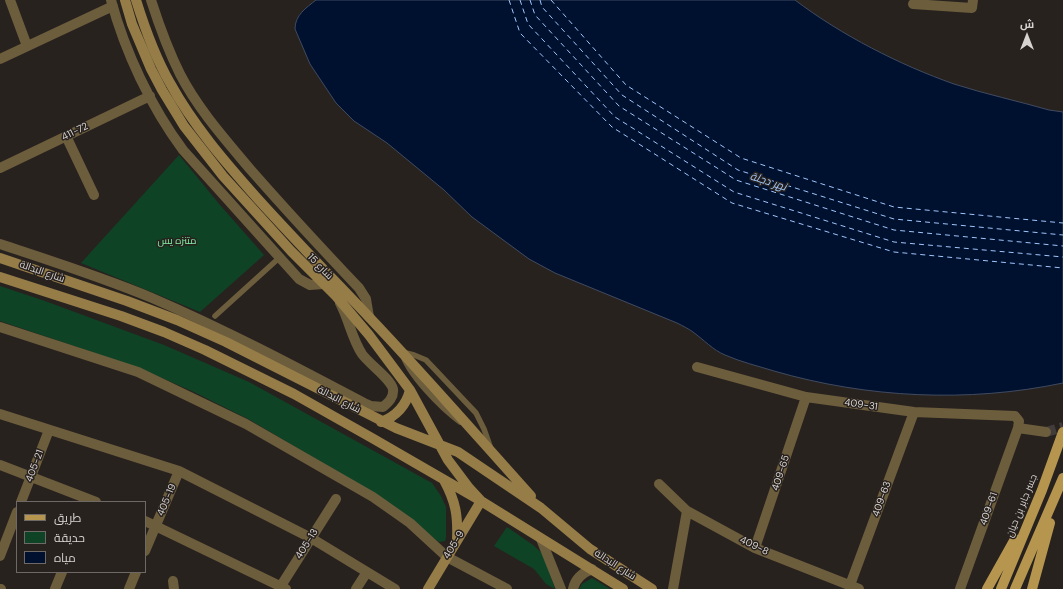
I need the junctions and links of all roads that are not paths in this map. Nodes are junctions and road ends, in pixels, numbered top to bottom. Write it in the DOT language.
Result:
graph roads {
  1 [pos="10,0"];
  2 [pos="125,0"];
  3 [pos="136,0"];
  4 [pos="151,0"];
  5 [pos="973,0"];
  6 [pos="112,3"];
  7 [pos="913,4"];
  8 [pos="27,46"];
  9 [pos="0,59"];
  10 [pos="150,96"];
  11 [pos="66,136"];
  12 [pos="0,168"];
  13 [pos="94,195"];
  14 [pos="0,244"];
  15 [pos="295,248"];
  16 [pos="0,258"];
  17 [pos="279,258"];
  18 [pos="336,264"];
  19 [pos="327,274"];
  20 [pos="0,277"];
  21 [pos="323,284"];
  22 [pos="336,296"];
  23 [pos="215,316"];
  24 [pos="369,317"];
  25 [pos="360,325"];
  26 [pos="0,327"];
  27 [pos="402,352"];
  28 [pos="697,367"];
  29 [pos="410,390"];
  30 [pos="806,397"];
  31 [pos="914,412"];
  32 [pos="0,414"];
  33 [pos="381,422"];
  34 [pos="1018,428"];
  35 [pos="49,430"];
  36 [pos="1046,432"];
  37 [pos="1063,432"];
  38 [pos="439,445"];
  39 [pos="491,451"];
  40 [pos="0,465"];
  41 [pos="179,471"];
  42 [pos="31,477"];
  43 [pos="1063,478"];
  44 [pos="443,479"];
  45 [pos="659,484"];
  46 [pos="1042,490"];
  47 [pos="1058,493"];
  48 [pos="336,499"];
  49 [pos="21,501"];
  50 [pos="93,501"];
  51 [pos="481,501"];
  52 [pos="541,508"];
  53 [pos="687,511"];
  54 [pos="146,521"];
  55 [pos="15,523"];
  56 [pos="156,525"];
  57 [pos="311,538"];
  58 [pos="541,539"];
  59 [pos="457,540"];
  60 [pos="756,548"];
  61 [pos="146,549"];
  62 [pos="0,556"];
  63 [pos="447,557"];
  64 [pos="592,570"];
  65 [pos="367,572"];
  66 [pos="62,573"];
  67 [pos="136,573"];
  68 [pos="854,587"];
  69 [pos="282,588"];
  70 [pos="55,589"];
  71 [pos="129,589"];
  72 [pos="356,589"];
  73 [pos="395,589"];
  74 [pos="428,589"];
  75 [pos="507,589"];
  76 [pos="561,589"];
  77 [pos="572,589"];
  78 [pos="623,589"];
  79 [pos="652,589"];
  80 [pos="673,589"];
  81 [pos="960,589"];
  82 [pos="987,589"];
  83 [pos="1001,589"];
  84 [pos="1015,589"];
  85 [pos="1032,589"];
  1 -- 8 [label="street"];
  2 -- 15 [label="main road, شارع 15"];
  3 -- 15 [label="main road, شارع 15"];
  4 -- 18 [label="street"];
  5 -- 7 [label="street"];
  6 -- 8 [label="street"];
  6 -- 10 [label="street"];
  8 -- 9 [label="street"];
  10 -- 11 [label="street, 411-72"];
  10 -- 17 [label="street"];
  11 -- 12 [label="street, 411-72"];
  11 -- 13 [label="street"];
  14 -- 22 [label="street"];
  15 -- 19 [label="main road, شارع 15"];
  15 -- 21 [label="main road, شارع 15"];
  16 -- 33 [label="main road, شارع البدالة"];
  17 -- 21 [label="street"];
  17 -- 23 [label="lane"];
  18 -- 19 [label="street"];
  18 -- 24 [label="street"];
  19 -- 24 [label="main road, شارع 15"];
  20 -- 44 [label="main road, شارع البدالة"];
  21 -- 22 [label="main road, شارع 15"];
  22 -- 25 [label="main road, شارع 15"];
  24 -- 25 [label="main road"];
  24 -- 27 [label="main road, شارع 15"];
  25 -- 29 [label="main road, شارع 15"];
  26 -- 63 [label="street"];
  27 -- 39 [label="main road, شارع 15"];
  27 -- 39 [label="lane"];
  28 -- 30 [label="street, 409-31"];
  29 -- 33 [label="main road"];
  29 -- 38 [label="main road, شارع 15"];
  30 -- 31 [label="street, 409-31"];
  30 -- 60 [label="street, 409-65"];
  31 -- 34 [label="street, 409-31"];
  31 -- 68 [label="street, 409-63"];
  32 -- 35 [label="street"];
  33 -- 38 [label="main road, شارع البدالة"];
  34 -- 36 [label="street"];
  34 -- 81 [label="street, 409-61"];
  35 -- 41 [label="street"];
  35 -- 42 [label="street, 405-21"];
  37 -- 46 [label="main road, جسر جابر بن حيان"];
  38 -- 51 [label="main road, شارع 15"];
  38 -- 52 [label="main road, شارع البدالة"];
  39 -- 52 [label="main road, شارع 15"];
  40 -- 42 [label="street"];
  41 -- 56 [label="street, 405-19"];
  41 -- 57 [label="street"];
  42 -- 49 [label="street, 405-21"];
  42 -- 50 [label="street"];
  43 -- 47 [label="main road"];
  44 -- 51 [label="main road, شارع البدالة"];
  44 -- 59 [label="main road"];
  45 -- 53 [label="street, 409-8"];
  46 -- 82 [label="main road"];
  46 -- 83 [label="main road, جسر جابر بن حيان"];
  47 -- 84 [label="main road"];
  47 -- 85 [label="main road"];
  48 -- 57 [label="street, 405-13"];
  51 -- 58 [label="main road, شارع البدالة"];
  51 -- 59 [label="main road, 405-9"];
  52 -- 79 [label="main road, شارع البدالة"];
  53 -- 60 [label="street, 409-8"];
  53 -- 80 [label="street"];
  54 -- 56 [label="street"];
  55 -- 62 [label="street"];
  56 -- 61 [label="street, 405-19"];
  56 -- 69 [label="street"];
  57 -- 65 [label="street"];
  57 -- 69 [label="street, 405-13"];
  58 -- 64 [label="main road, شارع البدالة"];
  58 -- 76 [label="street"];
  59 -- 63 [label="main road, 405-9"];
  60 -- 68 [label="street, 409-8"];
  63 -- 74 [label="main road, 405-9"];
  63 -- 75 [label="street"];
  64 -- 77 [label="street"];
  64 -- 78 [label="main road, شارع البدالة"];
  65 -- 72 [label="street"];
  65 -- 73 [label="street"];
  66 -- 70 [label="street"];
  67 -- 71 [label="street"];
}
